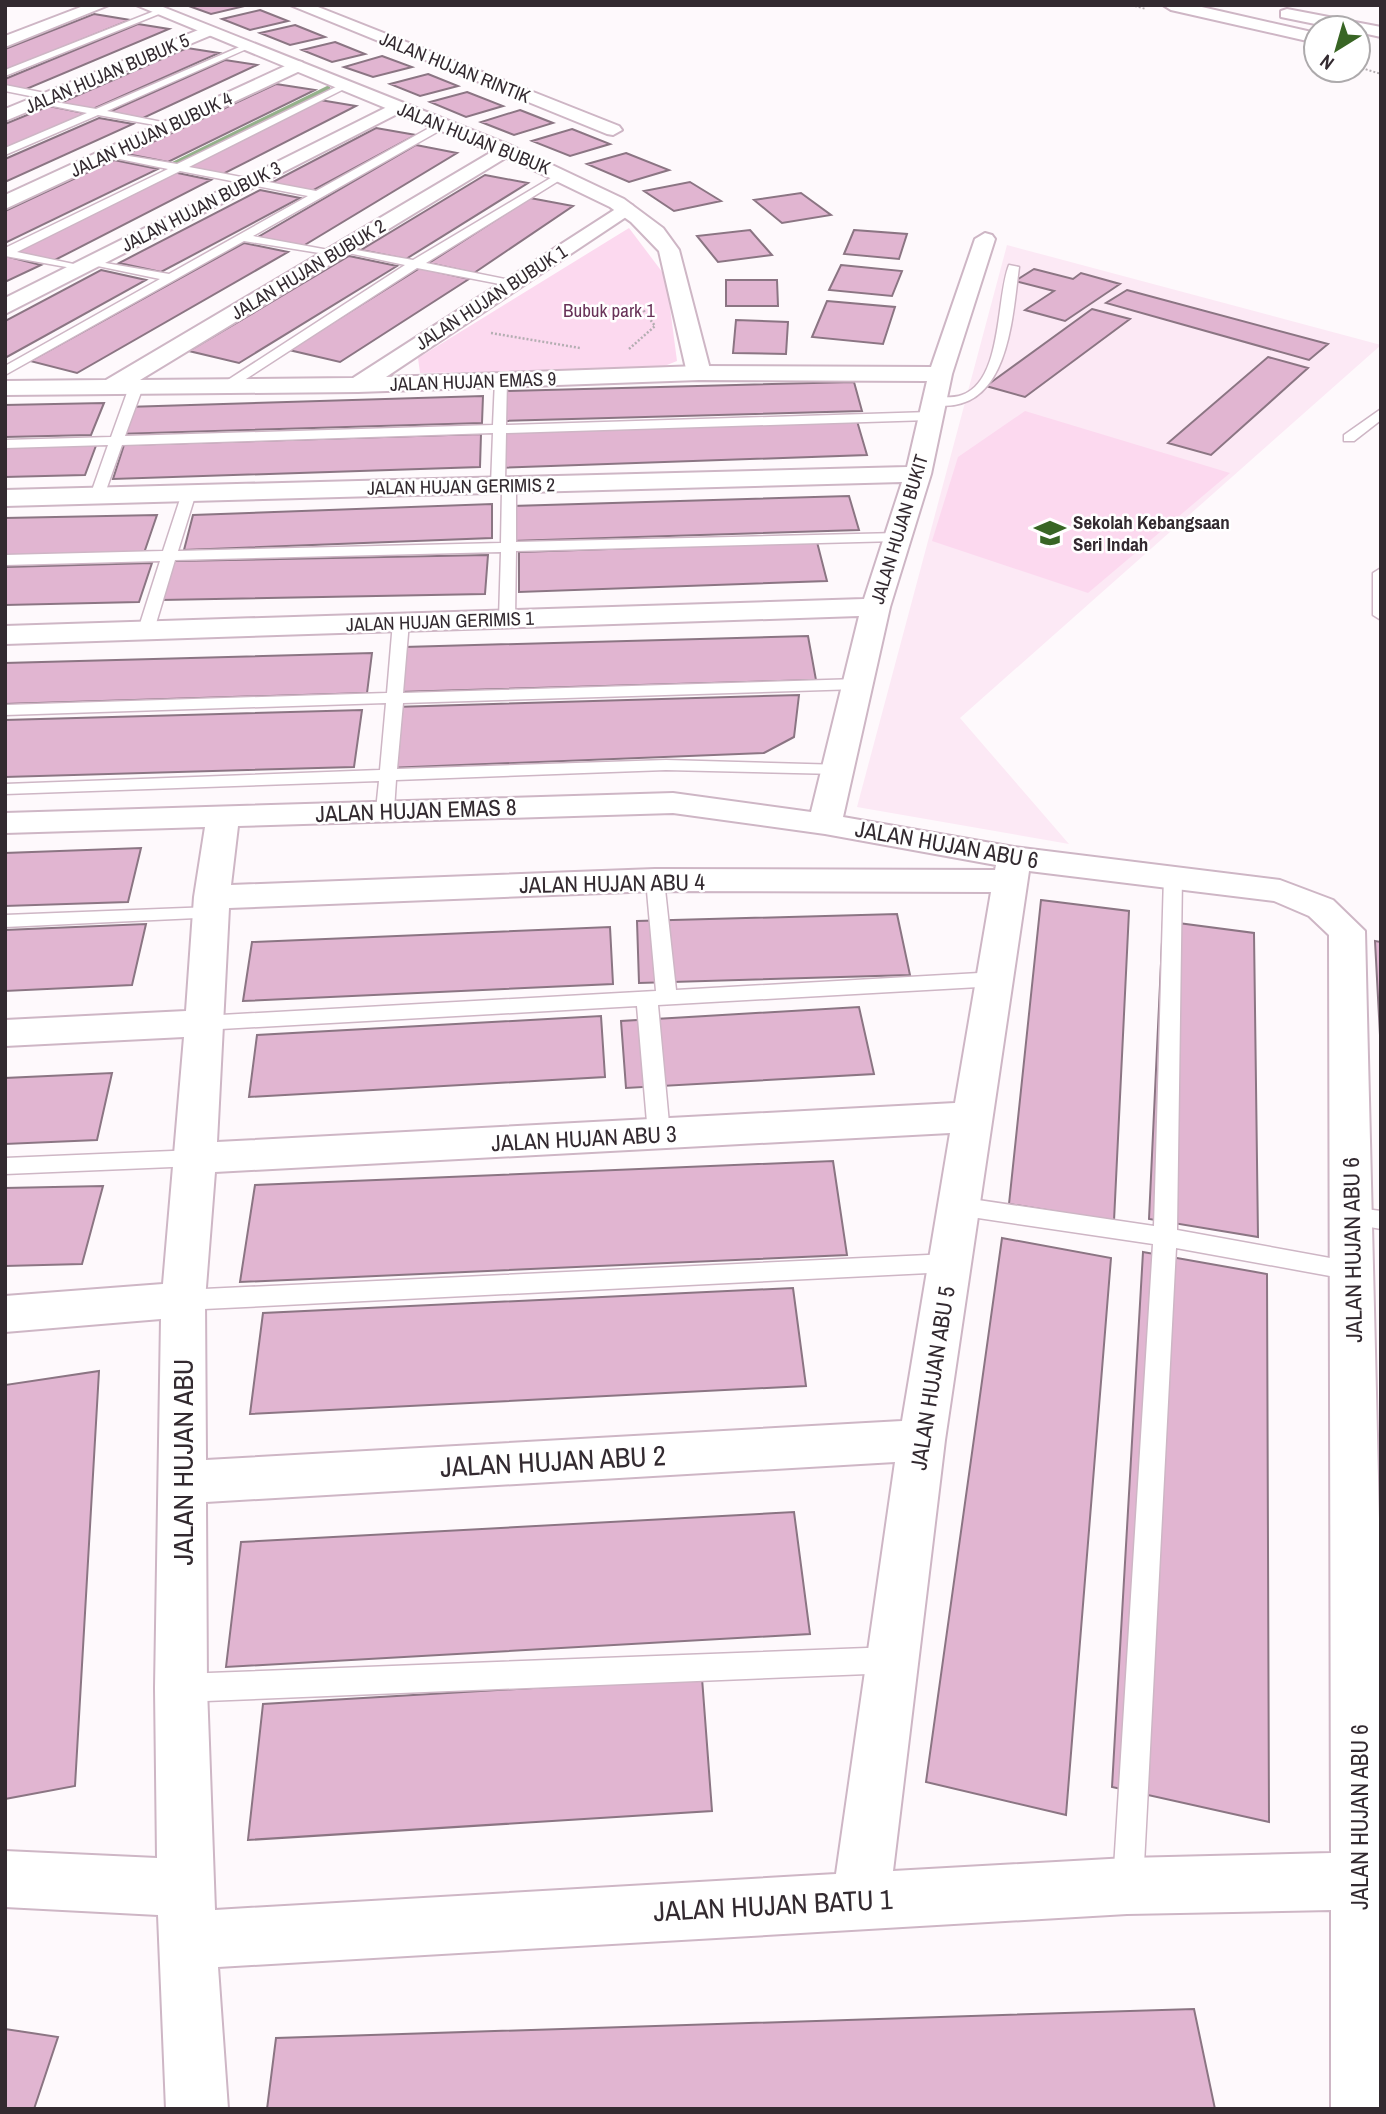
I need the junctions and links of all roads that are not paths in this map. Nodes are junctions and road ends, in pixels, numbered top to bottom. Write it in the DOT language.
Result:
graph roads {
  1 [pos="101,5"];
  2 [pos="298,5"];
  3 [pos="1171,5"];
  4 [pos="1243,5"];
  5 [pos="1296,5"];
  6 [pos="152,9"];
  7 [pos="1381,22"];
  8 [pos="208,31"];
  9 [pos="1381,32"];
  10 [pos="1302,35"];
  11 [pos="8,38"];
  12 [pos="247,47"];
  13 [pos="296,66"];
  14 [pos="5,74"];
  15 [pos="345,86"];
  16 [pos="5,88"];
  17 [pos="45,99"];
  18 [pos="397,107"];
  19 [pos="99,111"];
  20 [pos="5,116"];
  21 [pos="442,125"];
  22 [pos="169,126"];
  23 [pos="612,130"];
  24 [pos="505,150"];
  25 [pos="5,152"];
  26 [pos="109,154"];
  27 [pos="173,166"];
  28 [pos="563,175"];
  29 [pos="249,182"];
  30 [pos="318,195"];
  31 [pos="8,200"];
  32 [pos="625,209"];
  33 [pos="244,238"];
  34 [pos="985,239"];
  35 [pos="338,251"];
  36 [pos="6,253"];
  37 [pos="417,263"];
  38 [pos="86,265"];
  39 [pos="1013,267"];
  40 [pos="173,278"];
  41 [pos="511,284"];
  42 [pos="5,307"];
  43 [pos="5,371"];
  44 [pos="699,373"];
  45 [pos="940,374"];
  46 [pos="501,380"];
  47 [pos="358,384"];
  48 [pos="227,385"];
  49 [pos="111,387"];
  50 [pos="136,387"];
  51 [pos="5,388"];
  52 [pos="932,409"];
  53 [pos="1381,413"];
  54 [pos="500,428"];
  55 [pos="1349,438"];
  56 [pos="117,441"];
  57 [pos="5,444"];
  58 [pos="918,474"];
  59 [pos="504,485"];
  60 [pos="189,494"];
  61 [pos="97,496"];
  62 [pos="5,498"];
  63 [pos="898,537"];
  64 [pos="508,547"];
  65 [pos="170,556"];
  66 [pos="5,560"];
  67 [pos="1380,573"];
  68 [pos="876,607"];
  69 [pos="1381,615"];
  70 [pos="507,619"];
  71 [pos="401,622"];
  72 [pos="146,630"];
  73 [pos="5,635"];
  74 [pos="858,684"];
  75 [pos="393,699"];
  76 [pos="5,710"];
  77 [pos="838,769"];
  78 [pos="388,776"];
  79 [pos="5,789"];
  80 [pos="385,810"];
  81 [pos="223,816"];
  82 [pos="5,823"];
  83 [pos="825,824"];
  84 [pos="1013,869"];
  85 [pos="1173,876"];
  86 [pos="655,880"];
  87 [pos="211,905"];
  88 [pos="5,921"];
  89 [pos="997,979"];
  90 [pos="657,998"];
  91 [pos="204,1023"];
  92 [pos="5,1033"];
  93 [pos="973,1117"];
  94 [pos="659,1134"];
  95 [pos="196,1158"];
  96 [pos="5,1166"];
  97 [pos="958,1206"];
  98 [pos="1366,1218"];
  99 [pos="1165,1237"];
  100 [pos="949,1263"];
  101 [pos="1352,1271"];
  102 [pos="183,1300"];
  103 [pos="5,1314"];
  104 [pos="922,1440"];
  105 [pos="183,1482"];
  106 [pos="1369,1636"];
  107 [pos="892,1660"];
  108 [pos="181,1688"];
  109 [pos="5,1879"];
  110 [pos="1359,1881"];
  111 [pos="1127,1886"];
  112 [pos="861,1900"];
  113 [pos="186,1914"];
  114 [pos="197,2109"];
  115 [pos="1362,2109"];
  1 -- 11 [label="main road"];
  2 -- 23 [label="main road, JALAN HUJAN RINTIK"];
  3 -- 10 [label="main road"];
  4 -- 9 [label="main road"];
  5 -- 7 [label="main road"];
  6 -- 8 [label="main road, JALAN HUJAN BUBUK"];
  6 -- 14 [label="lane"];
  8 -- 12 [label="main road, JALAN HUJAN BUBUK"];
  8 -- 17 [label="main road, JALAN HUJAN BUBUK 5"];
  12 -- 13 [label="main road, JALAN HUJAN BUBUK"];
  12 -- 19 [label="lane"];
  13 -- 15 [label="main road, JALAN HUJAN BUBUK"];
  13 -- 22 [label="main road, JALAN HUJAN BUBUK 4"];
  15 -- 18 [label="main road, JALAN HUJAN BUBUK"];
  15 -- 27 [label="lane"];
  16 -- 17 [label="lane"];
  17 -- 19 [label="lane"];
  17 -- 20 [label="main road, JALAN HUJAN BUBUK 5"];
  18 -- 21 [label="main road, JALAN HUJAN BUBUK"];
  18 -- 29 [label="main road, JALAN HUJAN BUBUK 3"];
  19 -- 22 [label="lane"];
  19 -- 25 [label="lane"];
  21 -- 24 [label="main road, JALAN HUJAN BUBUK"];
  21 -- 30 [label="lane"];
  22 -- 26 [label="main road, JALAN HUJAN BUBUK 4"];
  24 -- 28 [label="main road, JALAN HUJAN BUBUK"];
  24 -- 35 [label="main road, JALAN HUJAN BUBUK 2"];
  26 -- 27 [label="lane"];
  26 -- 31 [label="main road, JALAN HUJAN BUBUK 4"];
  27 -- 29 [label="lane"];
  27 -- 36 [label="lane"];
  28 -- 32 [label="main road, JALAN HUJAN BUBUK"];
  28 -- 37 [label="lane"];
  29 -- 30 [label="lane"];
  29 -- 38 [label="main road, JALAN HUJAN BUBUK 3"];
  30 -- 33 [label="lane"];
  32 -- 41 [label="main road, JALAN HUJAN BUBUK 1"];
  32 -- 44 [label="main road, JALAN HUJAN BUBUK"];
  33 -- 35 [label="lane"];
  33 -- 40 [label="lane"];
  34 -- 45 [label="main road, JALAN HUJAN BUKIT"];
  35 -- 37 [label="lane"];
  35 -- 49 [label="main road, JALAN HUJAN BUBUK 2"];
  36 -- 38 [label="lane"];
  37 -- 41 [label="lane"];
  37 -- 48 [label="lane"];
  38 -- 40 [label="lane"];
  38 -- 42 [label="main road, JALAN HUJAN BUBUK 3"];
  39 -- 52 [label="lane"];
  40 -- 43 [label="lane"];
  41 -- 47 [label="main road, JALAN HUJAN BUBUK 1"];
  44 -- 45 [label="main road, JALAN HUJAN EMAS 9"];
  44 -- 46 [label="main road, JALAN HUJAN EMAS 9"];
  45 -- 52 [label="main road, JALAN HUJAN BUKIT"];
  46 -- 47 [label="main road, JALAN HUJAN EMAS 9"];
  46 -- 54 [label="lane"];
  47 -- 48 [label="main road, JALAN HUJAN EMAS 9"];
  48 -- 50 [label="main road, JALAN HUJAN EMAS 9"];
  49 -- 50 [label="main road, JALAN HUJAN EMAS 9"];
  49 -- 51 [label="main road, JALAN HUJAN EMAS 9"];
  50 -- 56 [label="lane"];
  52 -- 54 [label="lane"];
  52 -- 58 [label="main road, JALAN HUJAN BUKIT"];
  53 -- 55 [label="lane"];
  54 -- 56 [label="lane"];
  54 -- 59 [label="lane"];
  56 -- 57 [label="lane"];
  56 -- 61 [label="lane"];
  58 -- 59 [label="main road, JALAN HUJAN GERIMIS 2"];
  58 -- 63 [label="main road, JALAN HUJAN BUKIT"];
  59 -- 60 [label="main road, JALAN HUJAN GERIMIS 2"];
  59 -- 64 [label="lane"];
  60 -- 61 [label="main road, JALAN HUJAN GERIMIS 2"];
  60 -- 65 [label="lane"];
  61 -- 62 [label="main road, JALAN HUJAN GERIMIS 2"];
  63 -- 64 [label="lane"];
  63 -- 68 [label="main road, JALAN HUJAN BUKIT"];
  64 -- 65 [label="lane"];
  64 -- 70 [label="lane"];
  65 -- 66 [label="lane"];
  65 -- 72 [label="lane"];
  67 -- 69 [label="lane"];
  68 -- 70 [label="main road, JALAN HUJAN GERIMIS 1"];
  68 -- 74 [label="main road, JALAN HUJAN BUKIT"];
  70 -- 71 [label="main road, JALAN HUJAN GERIMIS 1"];
  71 -- 72 [label="main road, JALAN HUJAN GERIMIS 1"];
  71 -- 75 [label="lane"];
  72 -- 73 [label="main road, JALAN HUJAN GERIMIS 1"];
  74 -- 75 [label="lane"];
  74 -- 77 [label="main road, JALAN HUJAN BUKIT"];
  75 -- 76 [label="lane"];
  75 -- 78 [label="lane"];
  77 -- 78 [label="lane"];
  77 -- 83 [label="main road, JALAN HUJAN BUKIT"];
  78 -- 79 [label="lane"];
  78 -- 80 [label="lane"];
  80 -- 81 [label="main road, JALAN HUJAN EMAS 8"];
  80 -- 83 [label="main road, JALAN HUJAN EMAS 8"];
  81 -- 82 [label="main road, JALAN HUJAN EMAS 8"];
  81 -- 87 [label="main road, JALAN HUJAN ABU"];
  83 -- 84 [label="main road, JALAN HUJAN ABU 6"];
  84 -- 85 [label="main road, JALAN HUJAN ABU 6"];
  84 -- 86 [label="main road, JALAN HUJAN ABU 4"];
  84 -- 89 [label="main road, JALAN HUJAN ABU 5"];
  85 -- 98 [label="main road, JALAN HUJAN ABU 6"];
  85 -- 99 [label="lane"];
  86 -- 87 [label="main road, JALAN HUJAN ABU 4"];
  86 -- 90 [label="lane"];
  87 -- 88 [label="lane"];
  87 -- 91 [label="main road, JALAN HUJAN ABU"];
  89 -- 90 [label="lane"];
  89 -- 93 [label="main road, JALAN HUJAN ABU 5"];
  90 -- 91 [label="lane"];
  90 -- 94 [label="lane"];
  91 -- 92 [label="main road"];
  91 -- 95 [label="main road, JALAN HUJAN ABU"];
  93 -- 94 [label="main road, JALAN HUJAN ABU 3"];
  93 -- 97 [label="main road, JALAN HUJAN ABU 5"];
  94 -- 95 [label="main road, JALAN HUJAN ABU 3"];
  95 -- 96 [label="lane"];
  95 -- 102 [label="main road, JALAN HUJAN ABU"];
  97 -- 99 [label="lane"];
  97 -- 100 [label="main road, JALAN HUJAN ABU 5"];
  98 -- 101 [label="main road, JALAN HUJAN ABU 6"];
  99 -- 101 [label="lane"];
  99 -- 111 [label="lane"];
  100 -- 102 [label="lane"];
  100 -- 104 [label="main road, JALAN HUJAN ABU 5"];
  101 -- 106 [label="main road, JALAN HUJAN ABU 6"];
  102 -- 103 [label="main road"];
  102 -- 105 [label="main road, JALAN HUJAN ABU"];
  104 -- 105 [label="main road, JALAN HUJAN ABU 2"];
  104 -- 107 [label="main road, JALAN HUJAN ABU 5"];
  105 -- 108 [label="main road, JALAN HUJAN ABU"];
  106 -- 110 [label="main road, JALAN HUJAN ABU 6"];
  107 -- 108 [label="lane"];
  107 -- 112 [label="main road, JALAN HUJAN ABU 5"];
  108 -- 113 [label="main road, JALAN HUJAN ABU"];
  109 -- 113 [label="main road, JALAN HUJAN BATU 1"];
  110 -- 111 [label="main road, JALAN HUJAN BATU 1"];
  110 -- 115 [label="main road, JALAN HUJAN ABU 6"];
  111 -- 112 [label="main road, JALAN HUJAN BATU 1"];
  112 -- 113 [label="main road, JALAN HUJAN BATU 1"];
  113 -- 114 [label="main road, JALAN HUJAN ABU"];
}
